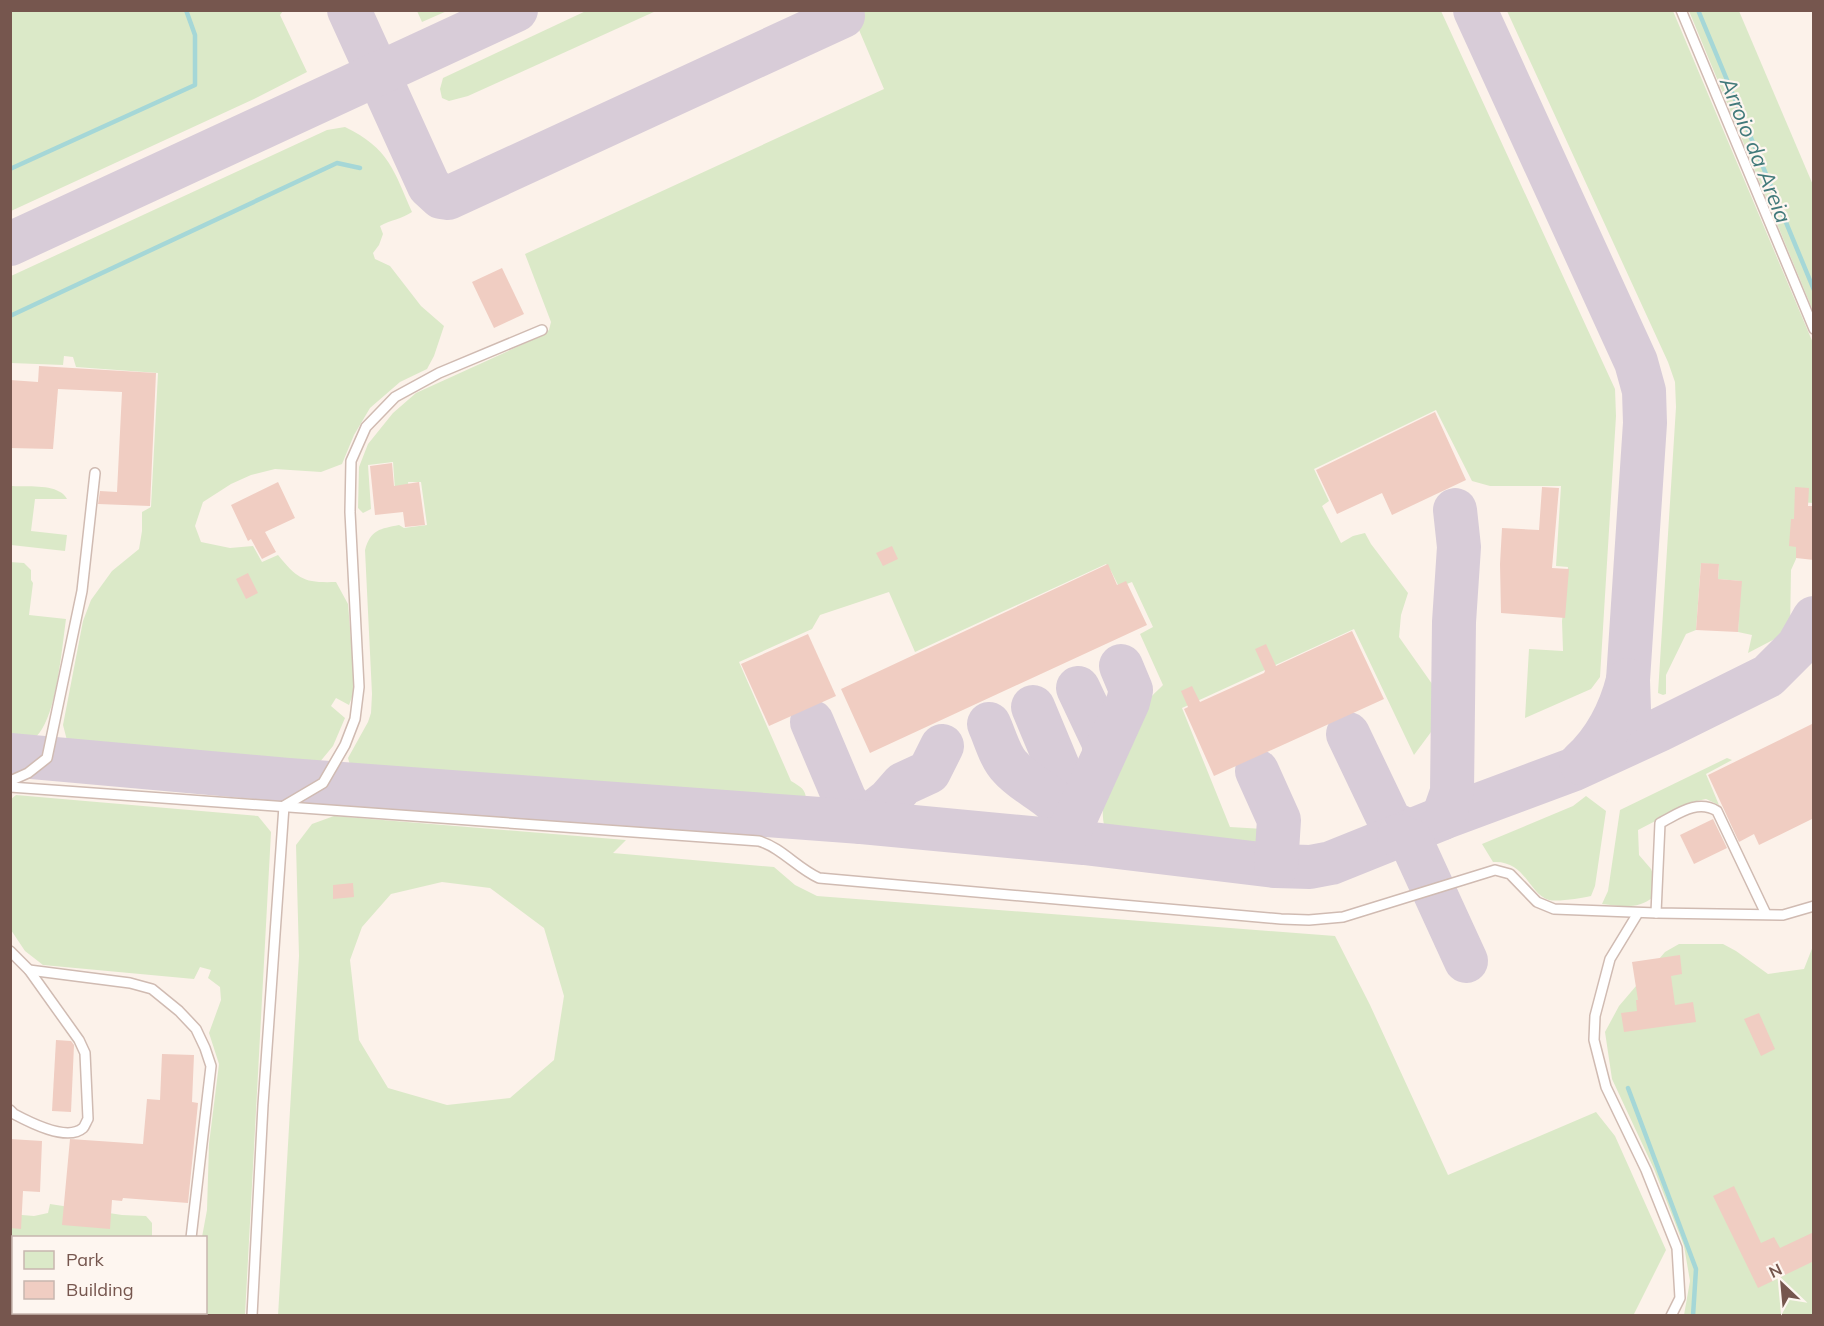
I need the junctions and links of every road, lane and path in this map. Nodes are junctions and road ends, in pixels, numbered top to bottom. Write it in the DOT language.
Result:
graph roads {
  1 [pos="1681,10"];
  2 [pos="1814,329"];
  3 [pos="542,330"];
  4 [pos="95,473"];
  5 [pos="10,782"];
  6 [pos="10,787"];
  7 [pos="284,806"];
  8 [pos="1814,906"];
  9 [pos="1638,913"];
  10 [pos="1656,913"];
  11 [pos="1766,914"];
  12 [pos="10,951"];
  13 [pos="29,970"];
  14 [pos="10,1110"];
  15 [pos="191,1236"];
  16 [pos="252,1316"];
  17 [pos="1671,1316"];
  1 -- 2 [label="lane"];
  3 -- 7 [label="lane"];
  4 -- 5 [label="lane"];
  6 -- 7 [label="lane"];
  7 -- 9 [label="lane"];
  7 -- 16 [label="lane"];
  8 -- 11 [label="lane"];
  9 -- 10 [label="lane"];
  9 -- 17 [label="lane"];
  10 -- 11 [label="lane"];
  10 -- 11 [label="lane"];
  12 -- 13 [label="lane"];
  13 -- 14 [label="lane"];
  13 -- 15 [label="lane"];
}
